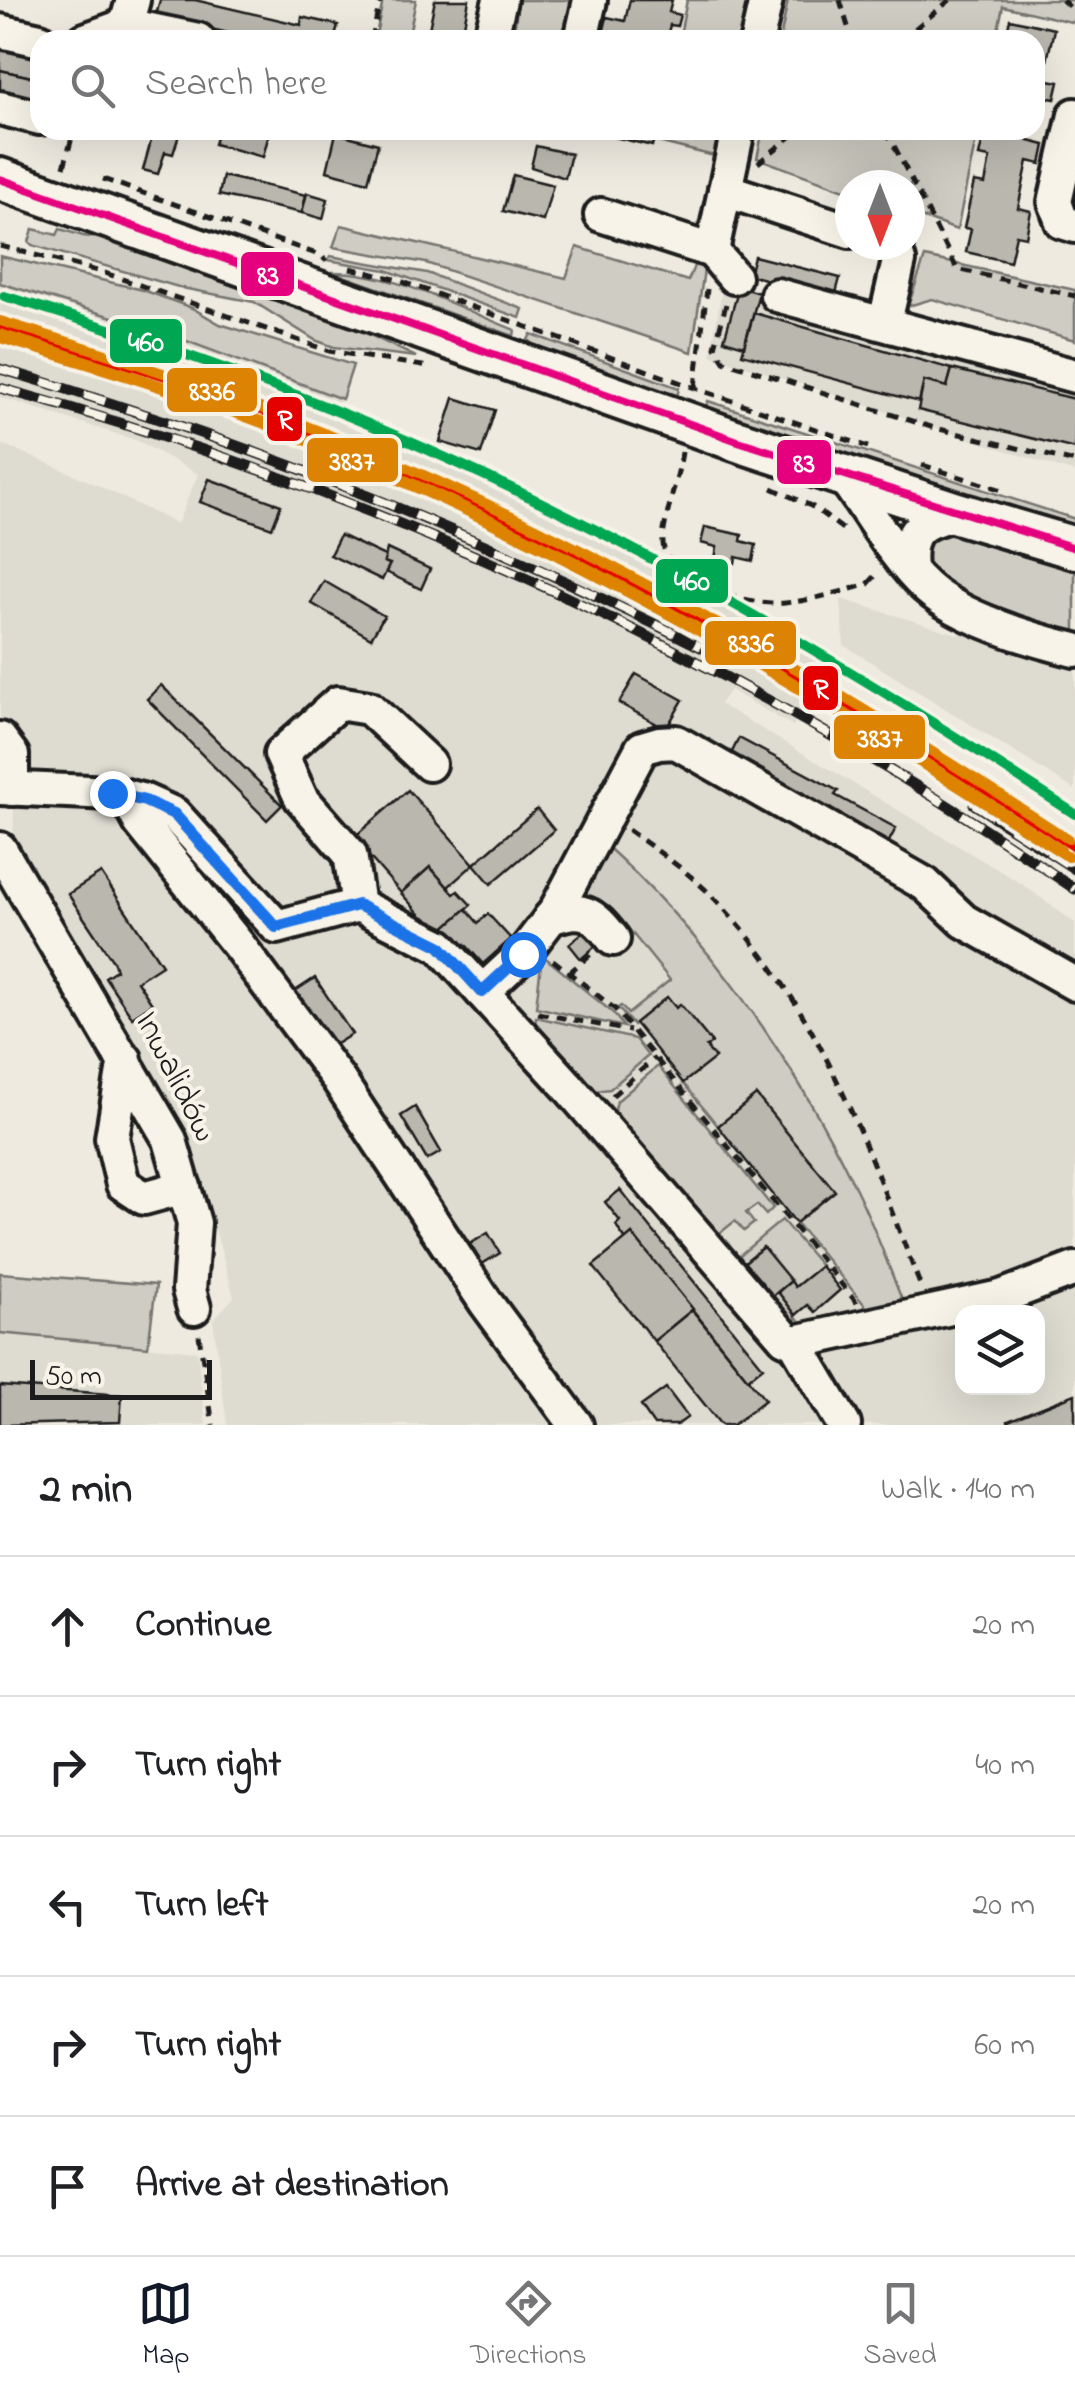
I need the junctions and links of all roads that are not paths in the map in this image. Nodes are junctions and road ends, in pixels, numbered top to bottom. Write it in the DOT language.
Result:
graph roads {
  1 [pos="500,0"];
  2 [pos="590,0"];
  3 [pos="766,0"];
  4 [pos="129,12"];
  5 [pos="101,30"];
  6 [pos="173,30"];
  7 [pos="492,30"];
  8 [pos="584,30"];
  9 [pos="759,30"];
  10 [pos="0,31"];
  11 [pos="30,38"];
  12 [pos="0,108"];
  13 [pos="1075,115"];
  14 [pos="30,116"];
  15 [pos="736,140"];
  16 [pos="0,179"];
  17 [pos="725,190"];
  18 [pos="601,215"];
  19 [pos="835,225"];
  20 [pos="1075,226"];
  21 [pos="712,251"];
  22 [pos="899,260"];
  23 [pos="734,277"];
  24 [pos="777,296"];
  25 [pos="885,322"];
  26 [pos="1075,376"];
  27 [pos="843,476"];
  28 [pos="958,513"];
  29 [pos="1075,548"];
  30 [pos="892,573"];
  31 [pos="1075,650"];
  32 [pos="0,739"];
  33 [pos="430,764"];
  34 [pos="6,788"];
  35 [pos="126,796"];
  36 [pos="0,848"];
  37 [pos="358,905"];
  38 [pos="540,931"];
  39 [pos="605,946"];
  40 [pos="1075,984"];
  41 [pos="488,998"];
  42 [pos="125,1059"];
  43 [pos="184,1187"];
  44 [pos="1075,1269"];
  45 [pos="194,1308"];
  46 [pos="795,1342"];
  47 [pos="576,1425"];
  48 [pos="844,1425"];
  1 -- 7 [label="street"];
  2 -- 8 [label="street"];
  3 -- 9 [label="street"];
  4 -- 5 [label="street"];
  4 -- 6 [label="street"];
  10 -- 11 [label="street"];
  12 -- 14 [label="street"];
  13 -- 20 [label="street"];
  15 -- 17 [label="street"];
  16 -- 27 [label="main road"];
  17 -- 19 [label="street"];
  17 -- 21 [label="street"];
  18 -- 21 [label="street"];
  21 -- 23 [label="street"];
  22 -- 25 [label="street"];
  24 -- 25 [label="street"];
  25 -- 26 [label="street"];
  27 -- 28 [label="main road"];
  27 -- 30 [label="street"];
  28 -- 29 [label="main road"];
  28 -- 30 [label="street"];
  30 -- 31 [label="street"];
  32 -- 34 [label="street"];
  33 -- 37 [label="street"];
  34 -- 35 [label="street"];
  35 -- 37 [label="street"];
  35 -- 47 [label="street"];
  36 -- 42 [label="street, Inwalidów"];
  37 -- 41 [label="street"];
  38 -- 39 [label="street"];
  38 -- 40 [label="street"];
  38 -- 41 [label="street"];
  41 -- 46 [label="street"];
  42 -- 43 [label="street, Inwalidów"];
  42 -- 43 [label="street"];
  43 -- 45 [label="street, Inwalidów"];
  44 -- 46 [label="street"];
  46 -- 48 [label="street"];
}
